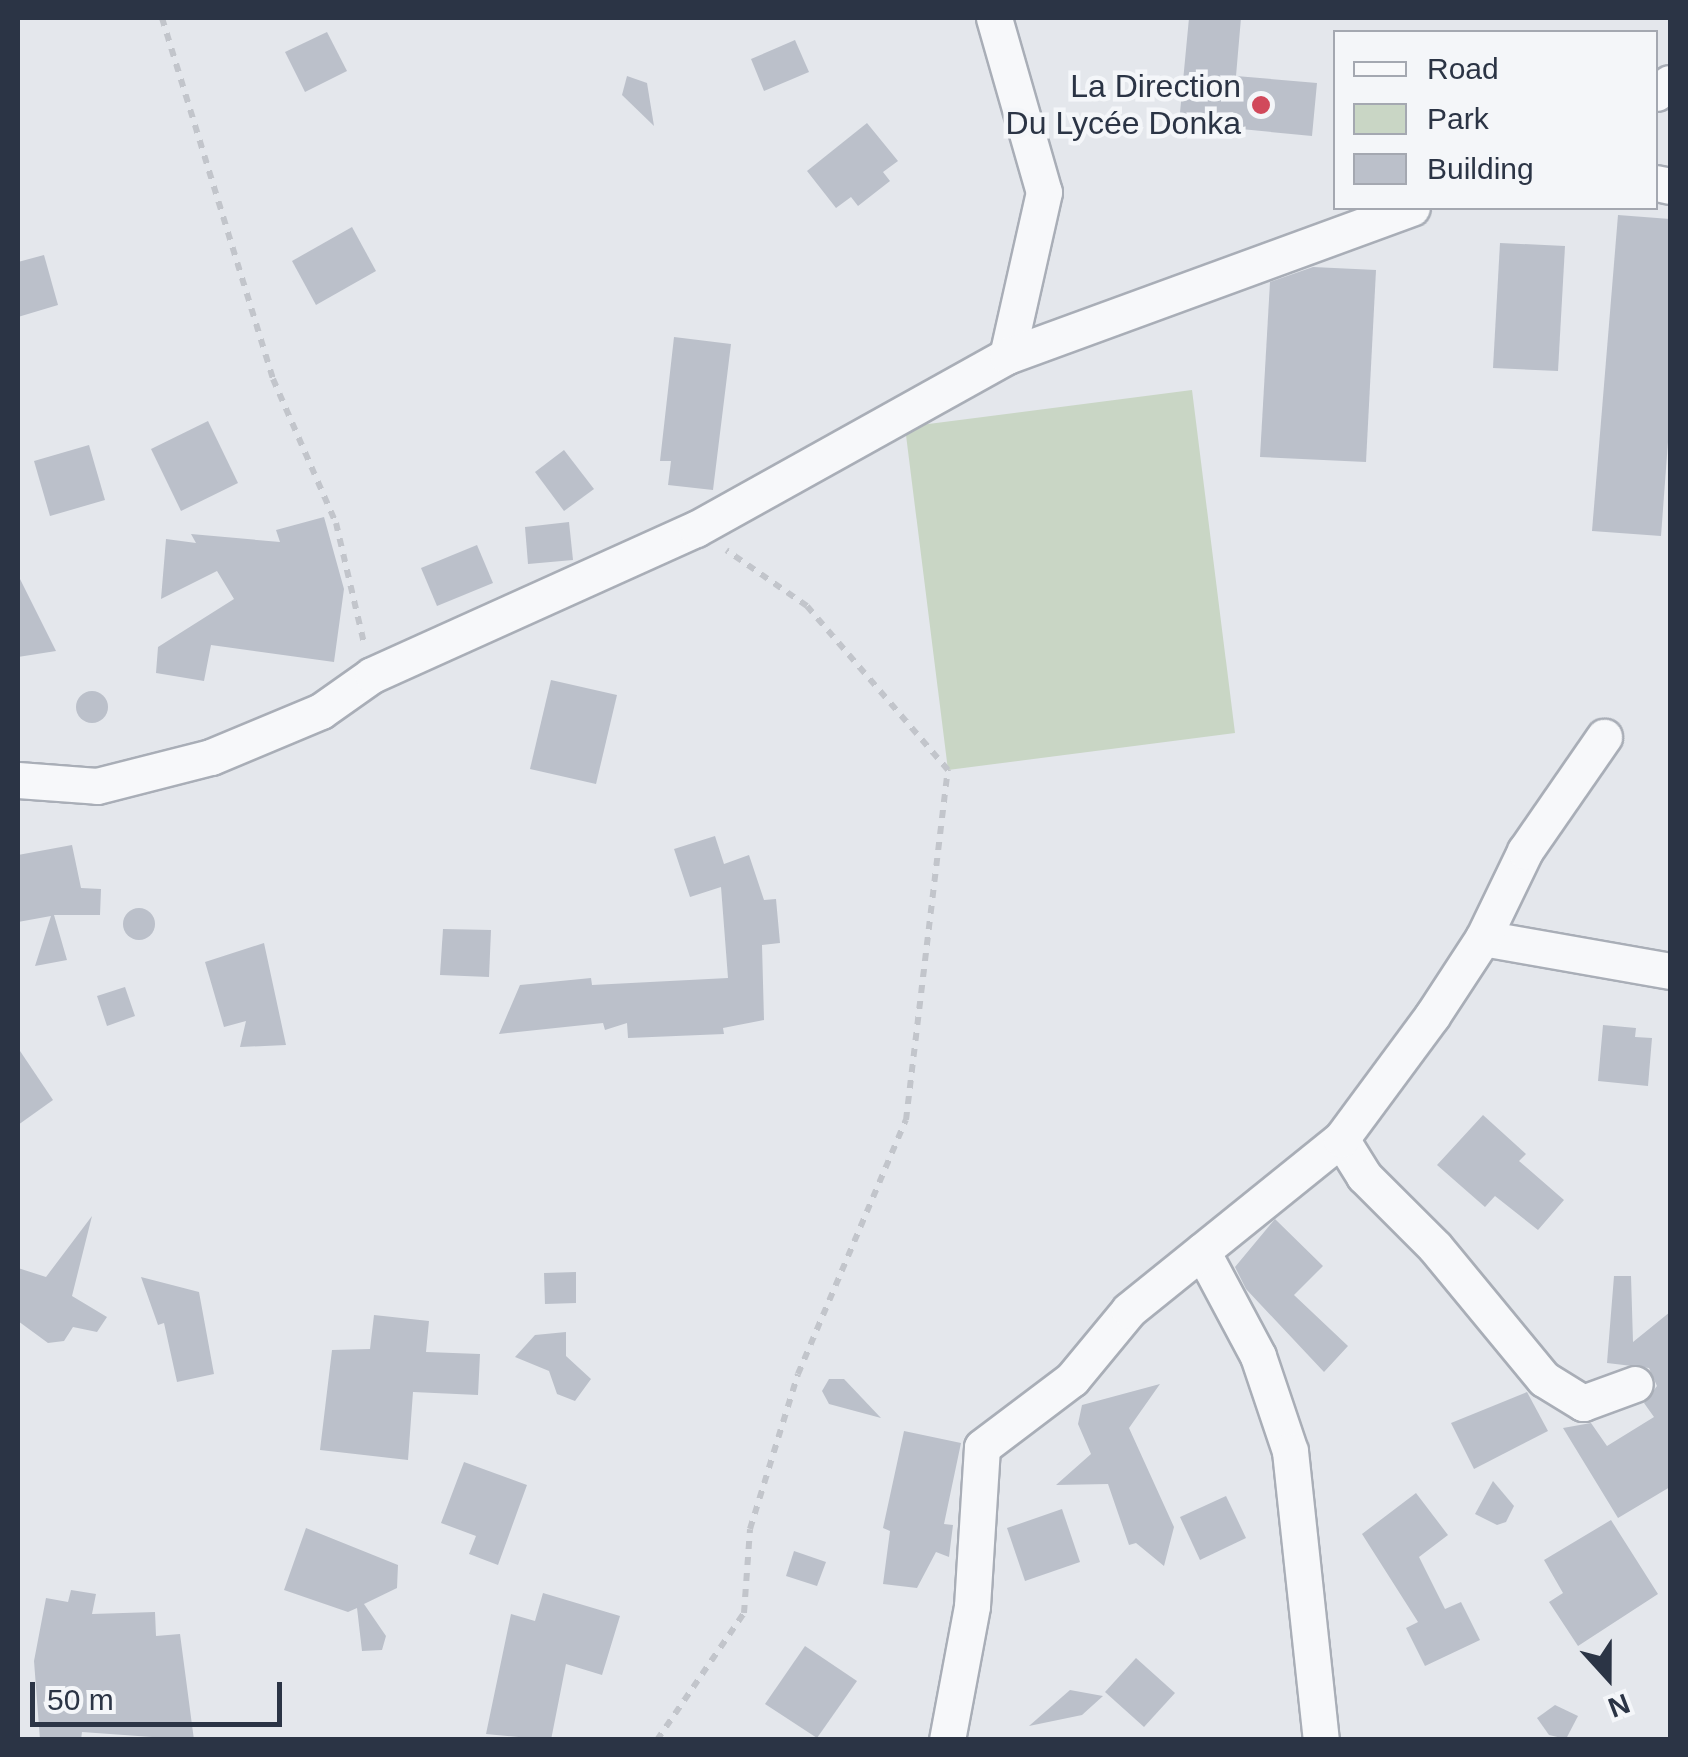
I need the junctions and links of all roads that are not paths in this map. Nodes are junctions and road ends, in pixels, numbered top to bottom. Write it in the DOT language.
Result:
graph roads {
  1 [pos="994,18"];
  2 [pos="1407,210"];
  3 [pos="1007,356"];
  4 [pos="1604,737"];
  5 [pos="18,780"];
  6 [pos="1483,938"];
  7 [pos="1670,971"];
  8 [pos="1341,1139"];
  9 [pos="1202,1250"];
  10 [pos="1635,1384"];
  11 [pos="1315,1737"];
  12 [pos="947,1740"];
  1 -- 3 [label="street"];
  2 -- 3 [label="street"];
  3 -- 5 [label="street"];
  4 -- 6 [label="street"];
  6 -- 7 [label="street"];
  6 -- 8 [label="street"];
  8 -- 9 [label="street"];
  8 -- 10 [label="street"];
  9 -- 11 [label="street"];
  9 -- 12 [label="street"];
}
